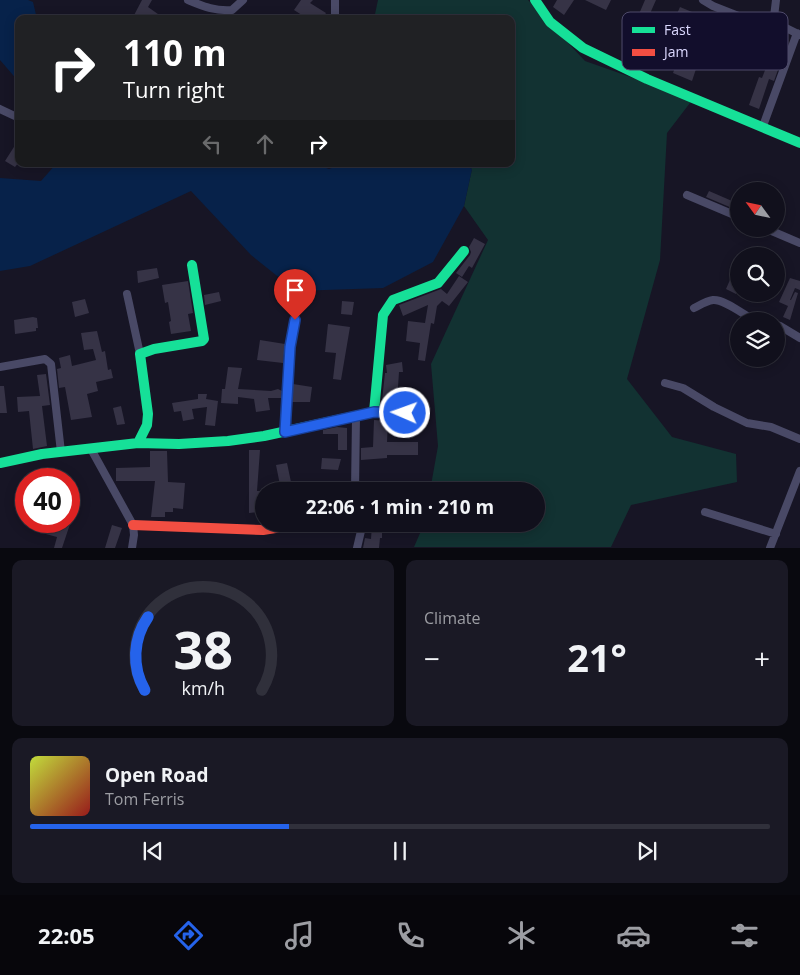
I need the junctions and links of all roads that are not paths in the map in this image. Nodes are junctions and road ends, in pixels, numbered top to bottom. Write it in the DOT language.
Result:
graph roads {
  1 [pos="188,0"];
  2 [pos="243,0"];
  3 [pos="335,0"];
  4 [pos="535,0"];
  5 [pos="703,0"];
  6 [pos="729,12"];
  7 [pos="335,15"];
  8 [pos="799,34"];
  9 [pos="788,62"];
  10 [pos="622,67"];
  11 [pos="628,70"];
  12 [pos="785,70"];
  13 [pos="0,109"];
  14 [pos="15,116"];
  15 [pos="763,126"];
  16 [pos="800,143"];
  17 [pos="687,195"];
  18 [pos="730,213"];
  19 [pos="785,237"];
  20 [pos="800,243"];
  21 [pos="464,251"];
  22 [pos="192,265"];
  23 [pos="128,294"];
  24 [pos="694,308"];
  25 [pos="740,312"];
  26 [pos="295,320"];
  27 [pos="785,329"];
  28 [pos="800,338"];
  29 [pos="140,354"];
  30 [pos="0,367"];
  31 [pos="665,383"];
  32 [pos="374,412"];
  33 [pos="421,414"];
  34 [pos="356,416"];
  35 [pos="285,432"];
  36 [pos="800,439"];
  37 [pos="138,444"];
  38 [pos="91,449"];
  39 [pos="61,452"];
  40 [pos="0,463"];
  41 [pos="800,471"];
  42 [pos="355,482"];
  43 [pos="705,512"];
  44 [pos="133,525"];
  45 [pos="255,530"];
  46 [pos="361,532"];
  47 [pos="776,534"];
  48 [pos="132,548"];
  49 [pos="357,548"];
  50 [pos="770,548"];
  1 -- 2 [label="street"];
  3 -- 7 [label="street"];
  4 -- 10 [label="street"];
  5 -- 6 [label="street"];
  8 -- 9 [label="street"];
  11 -- 15 [label="street"];
  12 -- 15 [label="street"];
  13 -- 14 [label="street"];
  15 -- 16 [label="street"];
  17 -- 18 [label="street"];
  19 -- 20 [label="street"];
  21 -- 32 [label="street"];
  22 -- 29 [label="street"];
  23 -- 29 [label="street"];
  24 -- 25 [label="street"];
  26 -- 35 [label="street"];
  27 -- 28 [label="street"];
  29 -- 37 [label="street"];
  30 -- 39 [label="street"];
  31 -- 36 [label="street"];
  32 -- 33 [label="street"];
  32 -- 34 [label="street"];
  34 -- 35 [label="street"];
  34 -- 42 [label="street"];
  35 -- 37 [label="street"];
  37 -- 38 [label="street"];
  38 -- 39 [label="street"];
  38 -- 44 [label="street"];
  39 -- 40 [label="street"];
  41 -- 47 [label="street"];
  43 -- 47 [label="street"];
  44 -- 45 [label="street"];
  44 -- 48 [label="street"];
  46 -- 49 [label="street"];
  47 -- 50 [label="street"];
}
